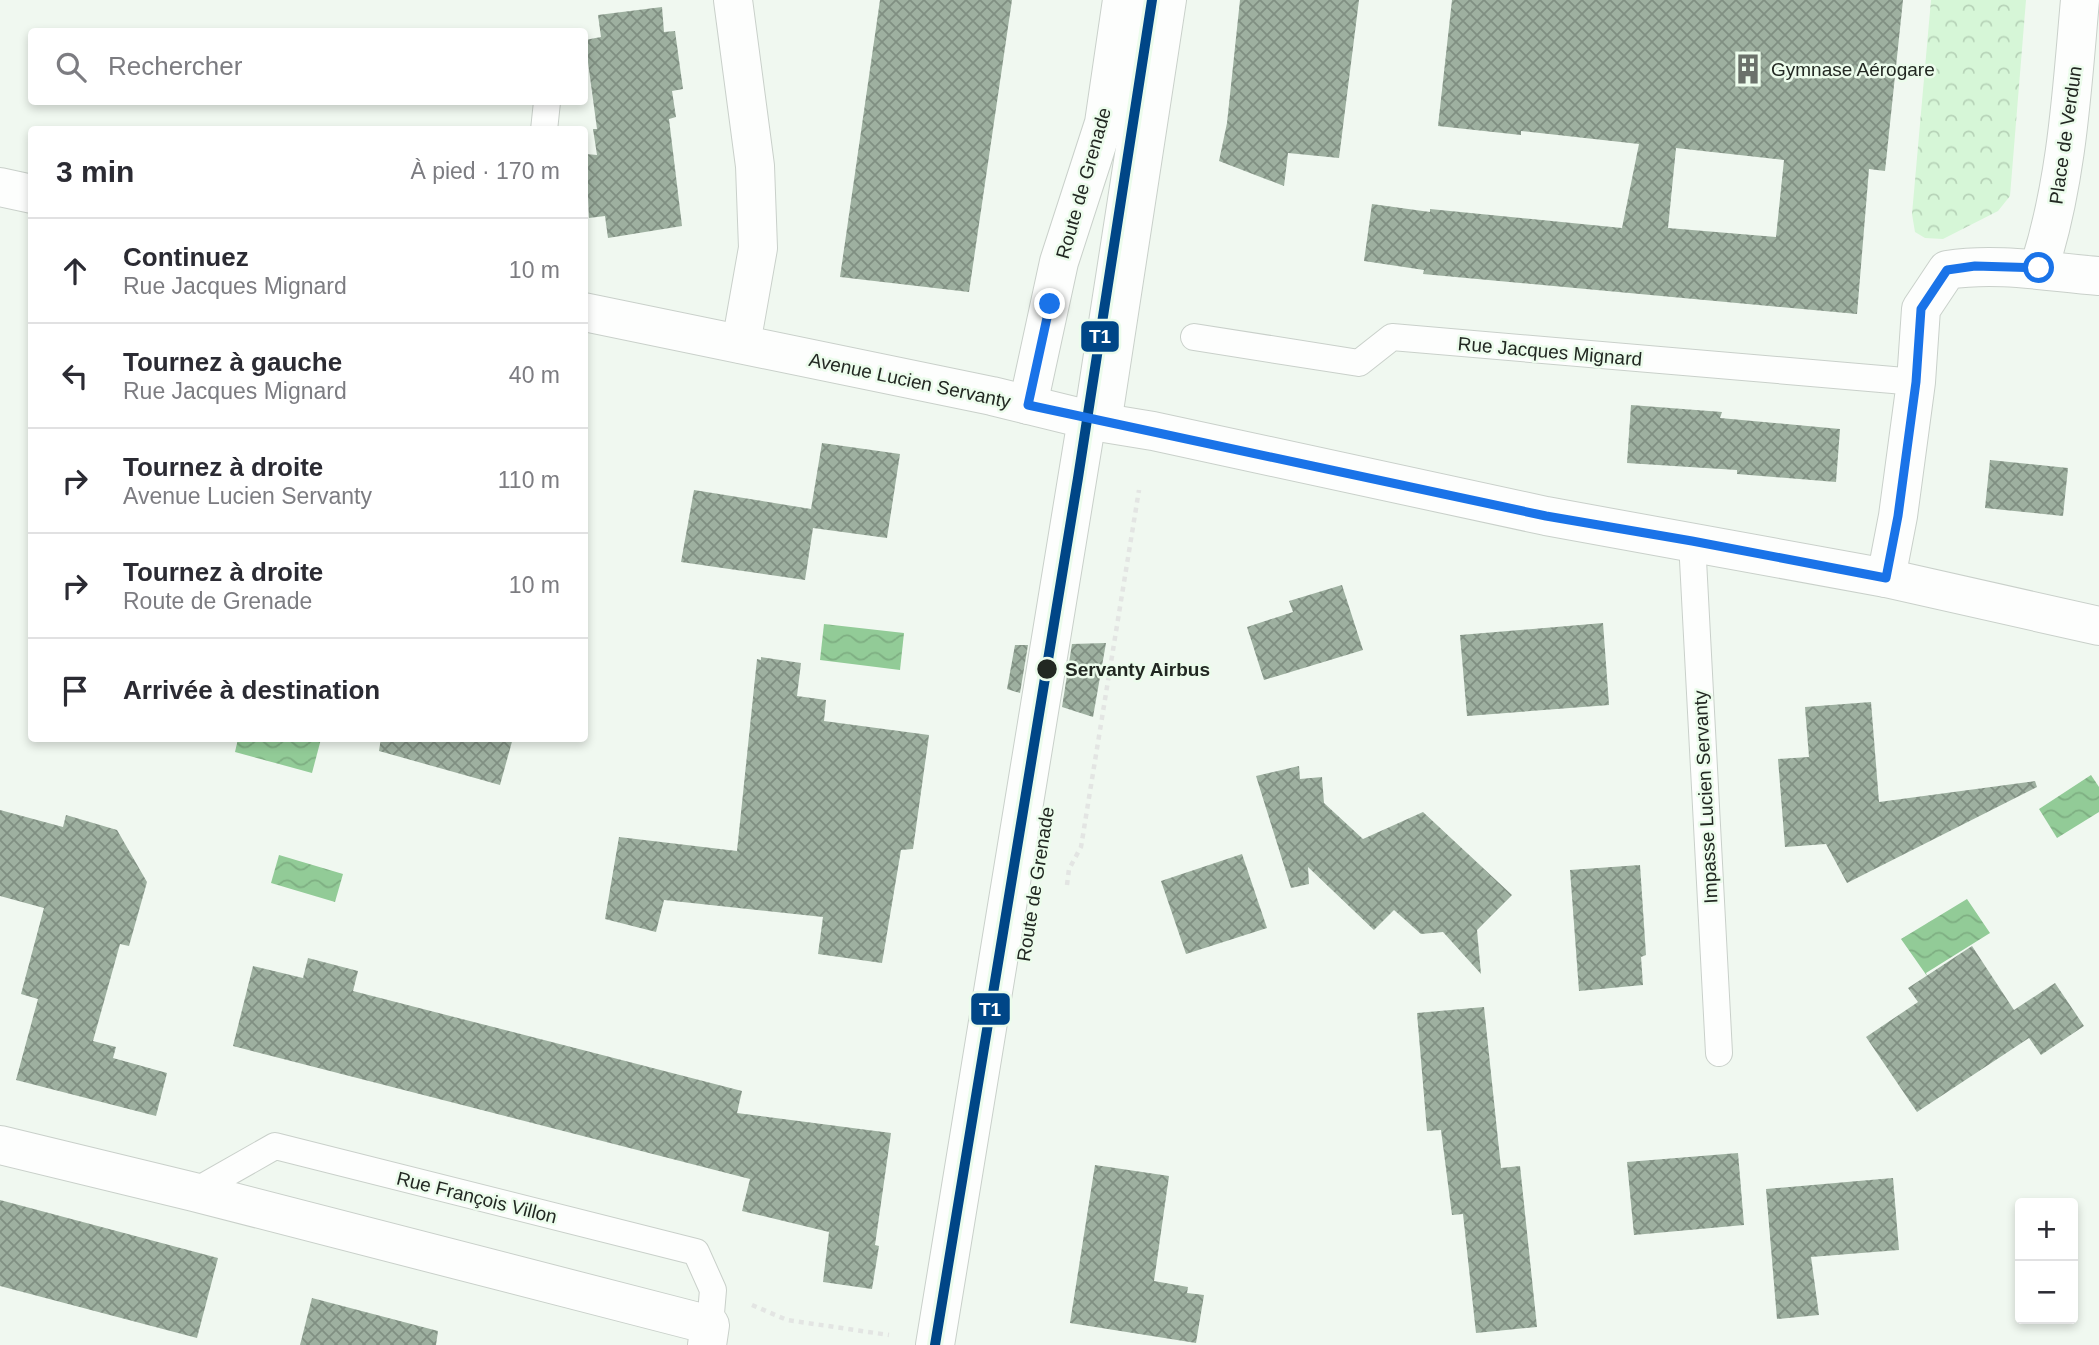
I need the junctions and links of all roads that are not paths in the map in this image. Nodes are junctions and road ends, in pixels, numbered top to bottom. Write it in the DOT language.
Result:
graph roads {
  1 [pos="733,0"];
  2 [pos="1122,0"];
  3 [pos="1152,0"];
  4 [pos="1173,0"];
  5 [pos="2080,0"];
  6 [pos="547,105"];
  7 [pos="544,126"];
  8 [pos="0,187"];
  9 [pos="28,193"];
  10 [pos="2039,268"];
  11 [pos="2099,276"];
  12 [pos="588,313"];
  13 [pos="1194,337"];
  14 [pos="741,344"];
  15 [pos="1916,382"];
  16 [pos="1028,405"];
  17 [pos="1097,421"];
  18 [pos="1692,541"];
  19 [pos="1886,578"];
  20 [pos="2099,626"];
  21 [pos="1719,1053"];
  22 [pos="0,1145"];
  23 [pos="194,1192"];
  24 [pos="710,1320"];
  25 [pos="944,1344"];
  1 -- 14 [label="street"];
  2 -- 16 [label="street, Route de Grenade"];
  3 -- 17 [label="lane"];
  4 -- 17 [label="lane"];
  5 -- 10 [label="street, Place de Verdun"];
  6 -- 7 [label="lane"];
  8 -- 9 [label="street"];
  10 -- 11 [label="street"];
  10 -- 15 [label="street"];
  12 -- 14 [label="street, Avenue Lucien Servanty"];
  13 -- 15 [label="lane, Rue Jacques Mignard"];
  14 -- 16 [label="street, Avenue Lucien Servanty"];
  15 -- 19 [label="street"];
  16 -- 17 [label="street, Avenue Lucien Servanty"];
  17 -- 18 [label="street, Avenue Lucien Servanty"];
  17 -- 25 [label="street, Route de Grenade"];
  18 -- 19 [label="street, Avenue Lucien Servanty"];
  18 -- 21 [label="lane, Impasse Lucien Servanty"];
  19 -- 20 [label="street, Avenue Lucien Servanty"];
  22 -- 23 [label="street"];
  23 -- 24 [label="street"];
  23 -- 24 [label="lane, Rue François Villon"];
}
